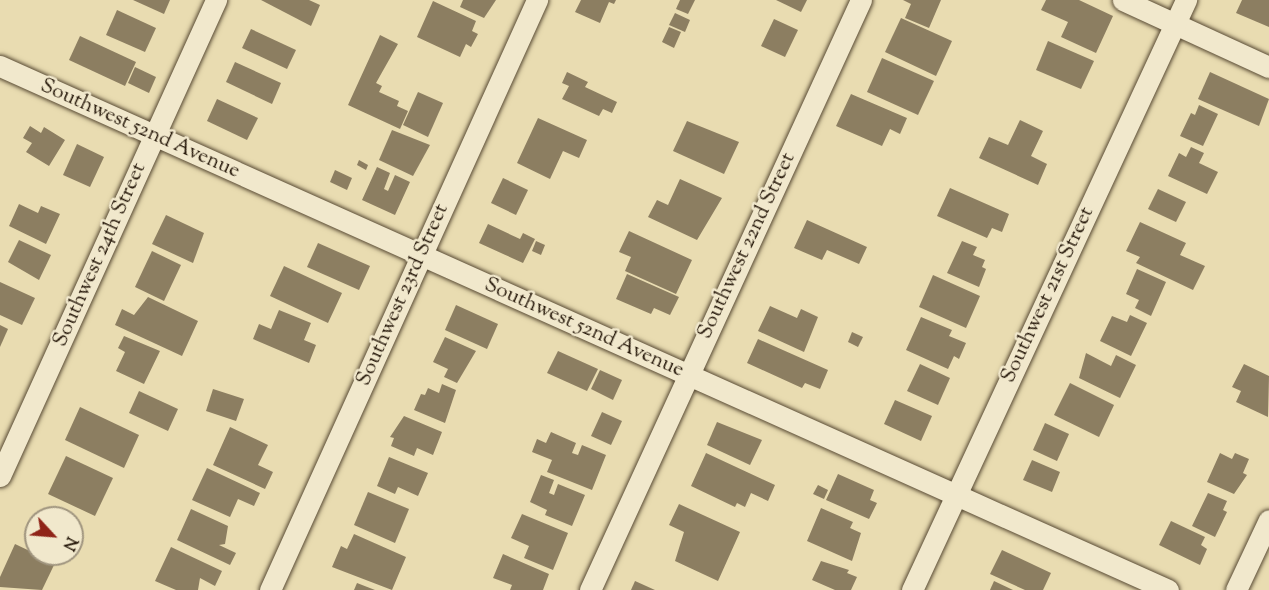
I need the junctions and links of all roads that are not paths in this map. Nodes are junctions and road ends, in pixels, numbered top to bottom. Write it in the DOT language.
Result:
graph roads {
  1 [pos="216,0"];
  2 [pos="537,0"];
  3 [pos="861,0"];
  4 [pos="1123,0"];
  5 [pos="1186,0"];
  6 [pos="1175,23"];
  7 [pos="0,66"];
  8 [pos="1269,67"];
  9 [pos="154,136"];
  10 [pos="421,254"];
  11 [pos="688,374"];
  12 [pos="0,476"];
  13 [pos="955,494"];
  14 [pos="1269,520"];
  15 [pos="270,590"];
  16 [pos="590,590"];
  17 [pos="912,590"];
  18 [pos="1168,590"];
  19 [pos="1236,590"];
  1 -- 9 [label="street, Southwest 24th Street"];
  2 -- 10 [label="street, Southwest 23rd Street"];
  3 -- 11 [label="street, Southwest 22nd Street"];
  4 -- 6 [label="street"];
  5 -- 6 [label="street, Southwest 21st Street"];
  6 -- 8 [label="street"];
  6 -- 13 [label="street, Southwest 21st Street"];
  7 -- 9 [label="street, Southwest 52nd Avenue"];
  9 -- 10 [label="street, Southwest 52nd Avenue"];
  9 -- 12 [label="street, Southwest 24th Street"];
  10 -- 11 [label="street, Southwest 52nd Avenue"];
  10 -- 15 [label="street, Southwest 23rd Street"];
  11 -- 13 [label="street, Southwest 52nd Avenue"];
  11 -- 16 [label="street, Southwest 22nd Street"];
  13 -- 17 [label="street, Southwest 21st Street"];
  13 -- 18 [label="street, Southwest 52nd Avenue"];
  14 -- 19 [label="street"];
}
